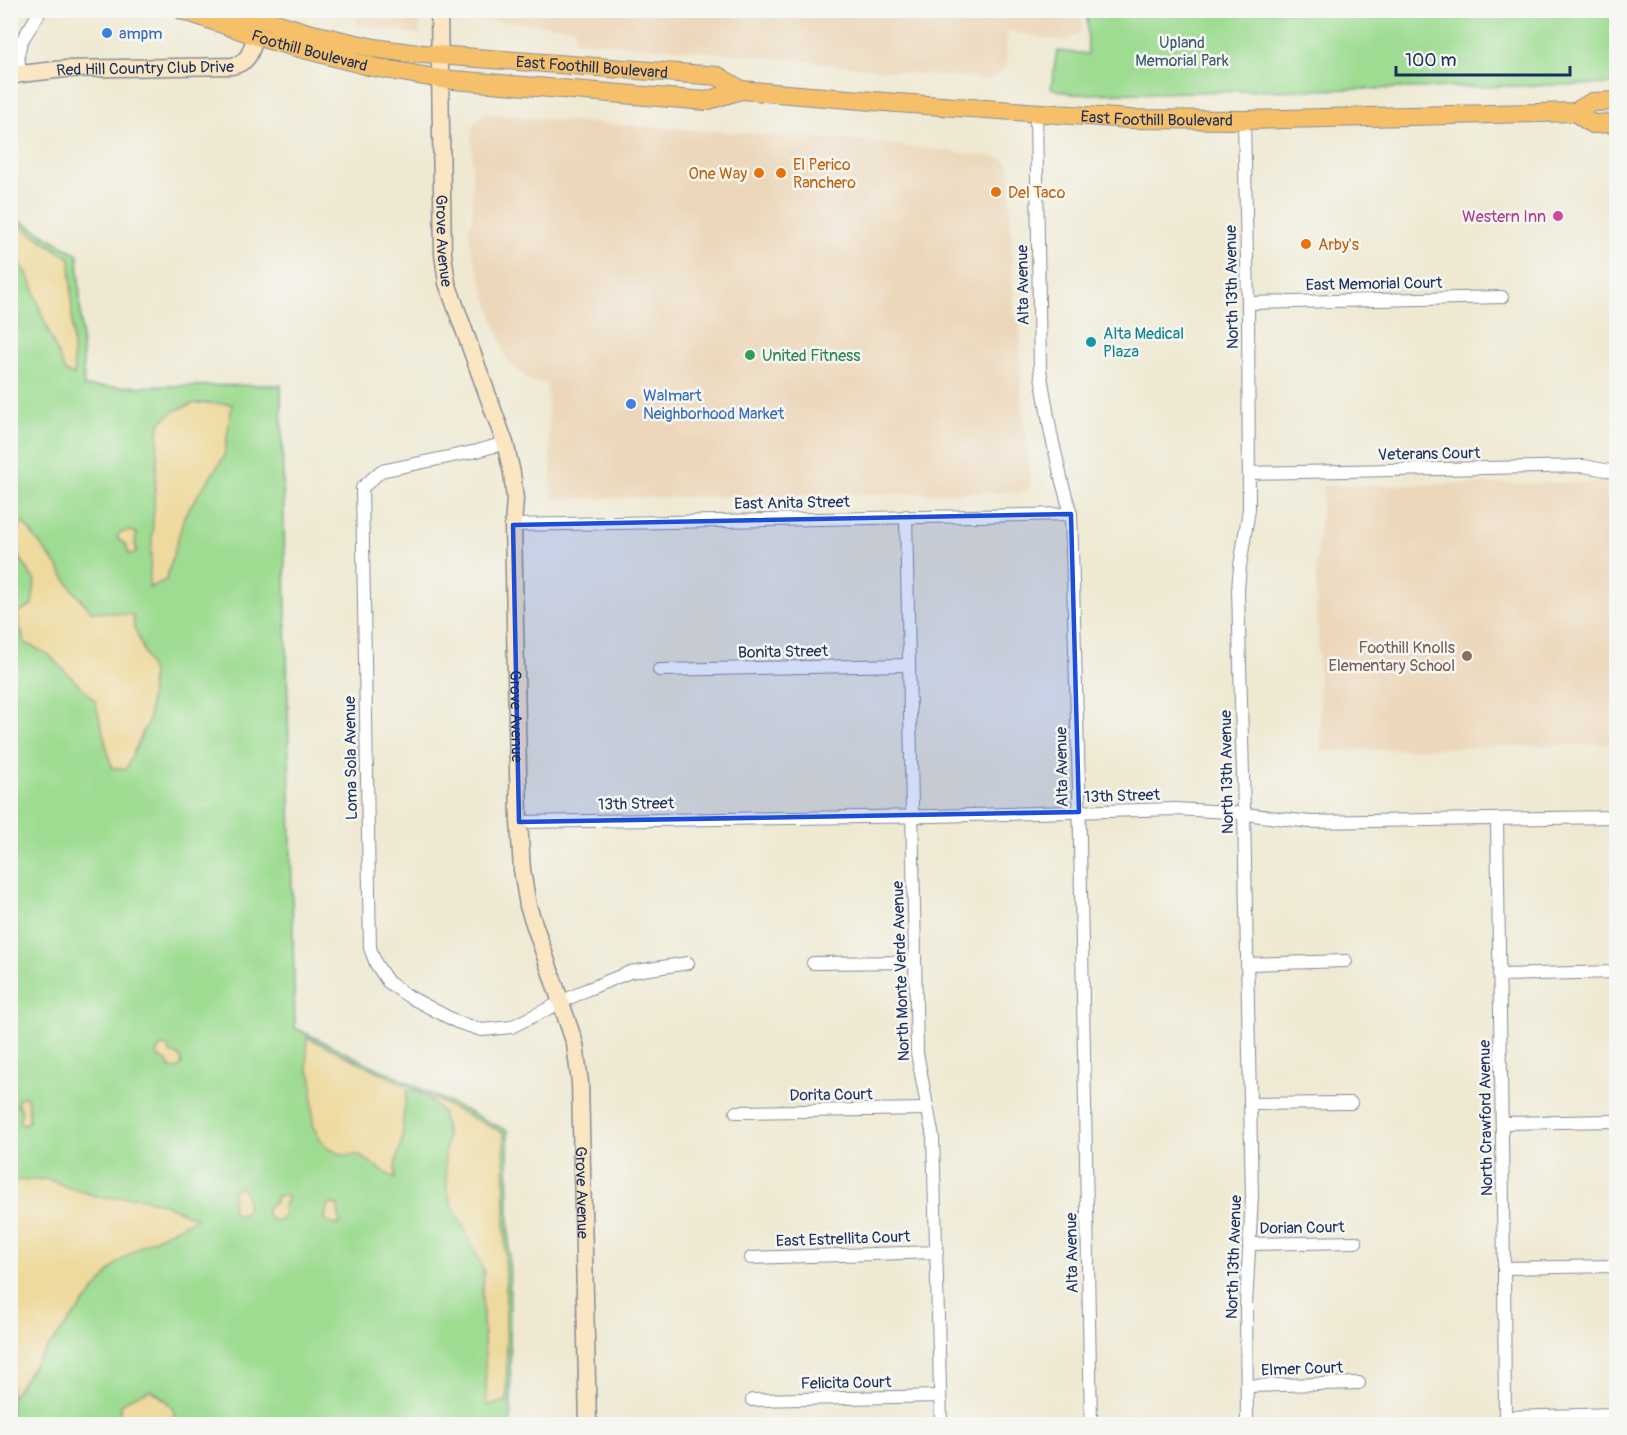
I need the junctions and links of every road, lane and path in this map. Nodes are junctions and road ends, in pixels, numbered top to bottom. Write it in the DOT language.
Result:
graph roads {
  1 [pos="41,10"];
  2 [pos="182,10"];
  3 [pos="439,10"];
  4 [pos="242,12"];
  5 [pos="256,36"];
  6 [pos="440,55"];
  7 [pos="15,76"];
  8 [pos="441,79"];
  9 [pos="741,90"];
  10 [pos="1617,101"];
  11 [pos="1575,112"];
  12 [pos="1036,113"];
  13 [pos="1244,120"];
  14 [pos="1617,123"];
  15 [pos="1502,297"];
  16 [pos="1248,303"];
  17 [pos="505,443"];
  18 [pos="1610,471"];
  19 [pos="1249,473"];
  20 [pos="1071,514"];
  21 [pos="906,516"];
  22 [pos="513,525"];
  23 [pos="908,665"];
  24 [pos="659,670"];
  25 [pos="1079,812"];
  26 [pos="1245,813"];
  27 [pos="912,816"];
  28 [pos="1617,817"];
  29 [pos="1497,819"];
  30 [pos="519,822"];
  31 [pos="1346,961"];
  32 [pos="915,962"];
  33 [pos="688,963"];
  34 [pos="813,963"];
  35 [pos="1247,964"];
  36 [pos="1617,972"];
  37 [pos="1499,975"];
  38 [pos="562,1002"];
  39 [pos="1351,1103"];
  40 [pos="1250,1104"];
  41 [pos="927,1109"];
  42 [pos="736,1112"];
  43 [pos="1617,1121"];
  44 [pos="1502,1123"];
  45 [pos="1356,1242"];
  46 [pos="1250,1244"];
  47 [pos="937,1252"];
  48 [pos="750,1258"];
  49 [pos="1617,1266"];
  50 [pos="1504,1268"];
  51 [pos="1359,1383"];
  52 [pos="1247,1386"];
  53 [pos="940,1396"];
  54 [pos="752,1400"];
  55 [pos="1617,1414"];
  56 [pos="588,1425"];
  57 [pos="941,1425"];
  58 [pos="1091,1425"];
  59 [pos="1247,1425"];
  1 -- 7 [label="street, Red Hill Country Club Drive"];
  2 -- 5 [label="main road, Foothill Boulevard"];
  3 -- 6 [label="street, Grove Avenue"];
  4 -- 6 [label="main road, Foothill Boulevard"];
  5 -- 7 [label="street, Red Hill Country Club Drive"];
  5 -- 8 [label="main road, Foothill Boulevard"];
  6 -- 8 [label="street, Grove Avenue"];
  6 -- 9 [label="main road, East Foothill Boulevard"];
  8 -- 9 [label="main road, East Foothill Boulevard"];
  8 -- 17 [label="street, Grove Avenue"];
  9 -- 12 [label="main road, East Foothill Boulevard"];
  10 -- 11 [label="main road, East Foothill Boulevard"];
  11 -- 13 [label="main road, East Foothill Boulevard"];
  11 -- 14 [label="main road, East Foothill Boulevard"];
  12 -- 13 [label="main road, East Foothill Boulevard"];
  12 -- 20 [label="street, Alta Avenue"];
  13 -- 16 [label="street, North 13th Avenue"];
  15 -- 16 [label="street, East Memorial Court"];
  16 -- 19 [label="street, North 13th Avenue"];
  17 -- 22 [label="street, Grove Avenue"];
  17 -- 38 [label="street, Loma Sola Avenue"];
  18 -- 19 [label="street, Veterans Court"];
  19 -- 26 [label="street, North 13th Avenue"];
  20 -- 21 [label="street, East Anita Street"];
  20 -- 25 [label="street, Alta Avenue"];
  21 -- 22 [label="street, East Anita Street"];
  21 -- 23 [label="street, North Monte Verde Avenue"];
  22 -- 30 [label="street, Grove Avenue"];
  23 -- 24 [label="street, Bonita Street"];
  23 -- 27 [label="street, North Monte Verde Avenue"];
  25 -- 26 [label="street, 13th Street"];
  25 -- 27 [label="street, 13th Street"];
  25 -- 58 [label="street, Alta Avenue"];
  26 -- 29 [label="street, 13th Street"];
  26 -- 35 [label="street, North 13th Avenue"];
  27 -- 30 [label="street, 13th Street"];
  27 -- 32 [label="street, North Monte Verde Avenue"];
  28 -- 29 [label="street, 13th Street"];
  29 -- 37 [label="street, North Crawford Avenue"];
  30 -- 38 [label="street, Grove Avenue"];
  31 -- 35 [label="street"];
  32 -- 34 [label="street"];
  32 -- 41 [label="street, North Monte Verde Avenue"];
  33 -- 38 [label="street, Loma Sola Avenue"];
  35 -- 40 [label="street, North 13th Avenue"];
  36 -- 37 [label="street"];
  37 -- 44 [label="street, North Crawford Avenue"];
  38 -- 56 [label="street, Grove Avenue"];
  39 -- 40 [label="street"];
  40 -- 46 [label="street, North 13th Avenue"];
  41 -- 42 [label="street, Dorita Court"];
  41 -- 47 [label="street, North Monte Verde Avenue"];
  43 -- 44 [label="street"];
  44 -- 50 [label="street, North Crawford Avenue"];
  45 -- 46 [label="street, Dorian Court"];
  46 -- 52 [label="street, North 13th Avenue"];
  47 -- 48 [label="street, East Estrellita Court"];
  47 -- 53 [label="street, North Monte Verde Avenue"];
  49 -- 50 [label="street"];
  50 -- 55 [label="street, North Crawford Avenue"];
  51 -- 52 [label="street, Elmer Court"];
  52 -- 59 [label="street, North 13th Avenue"];
  53 -- 54 [label="street, Felicita Court"];
  53 -- 57 [label="street, North Monte Verde Avenue"];
}
